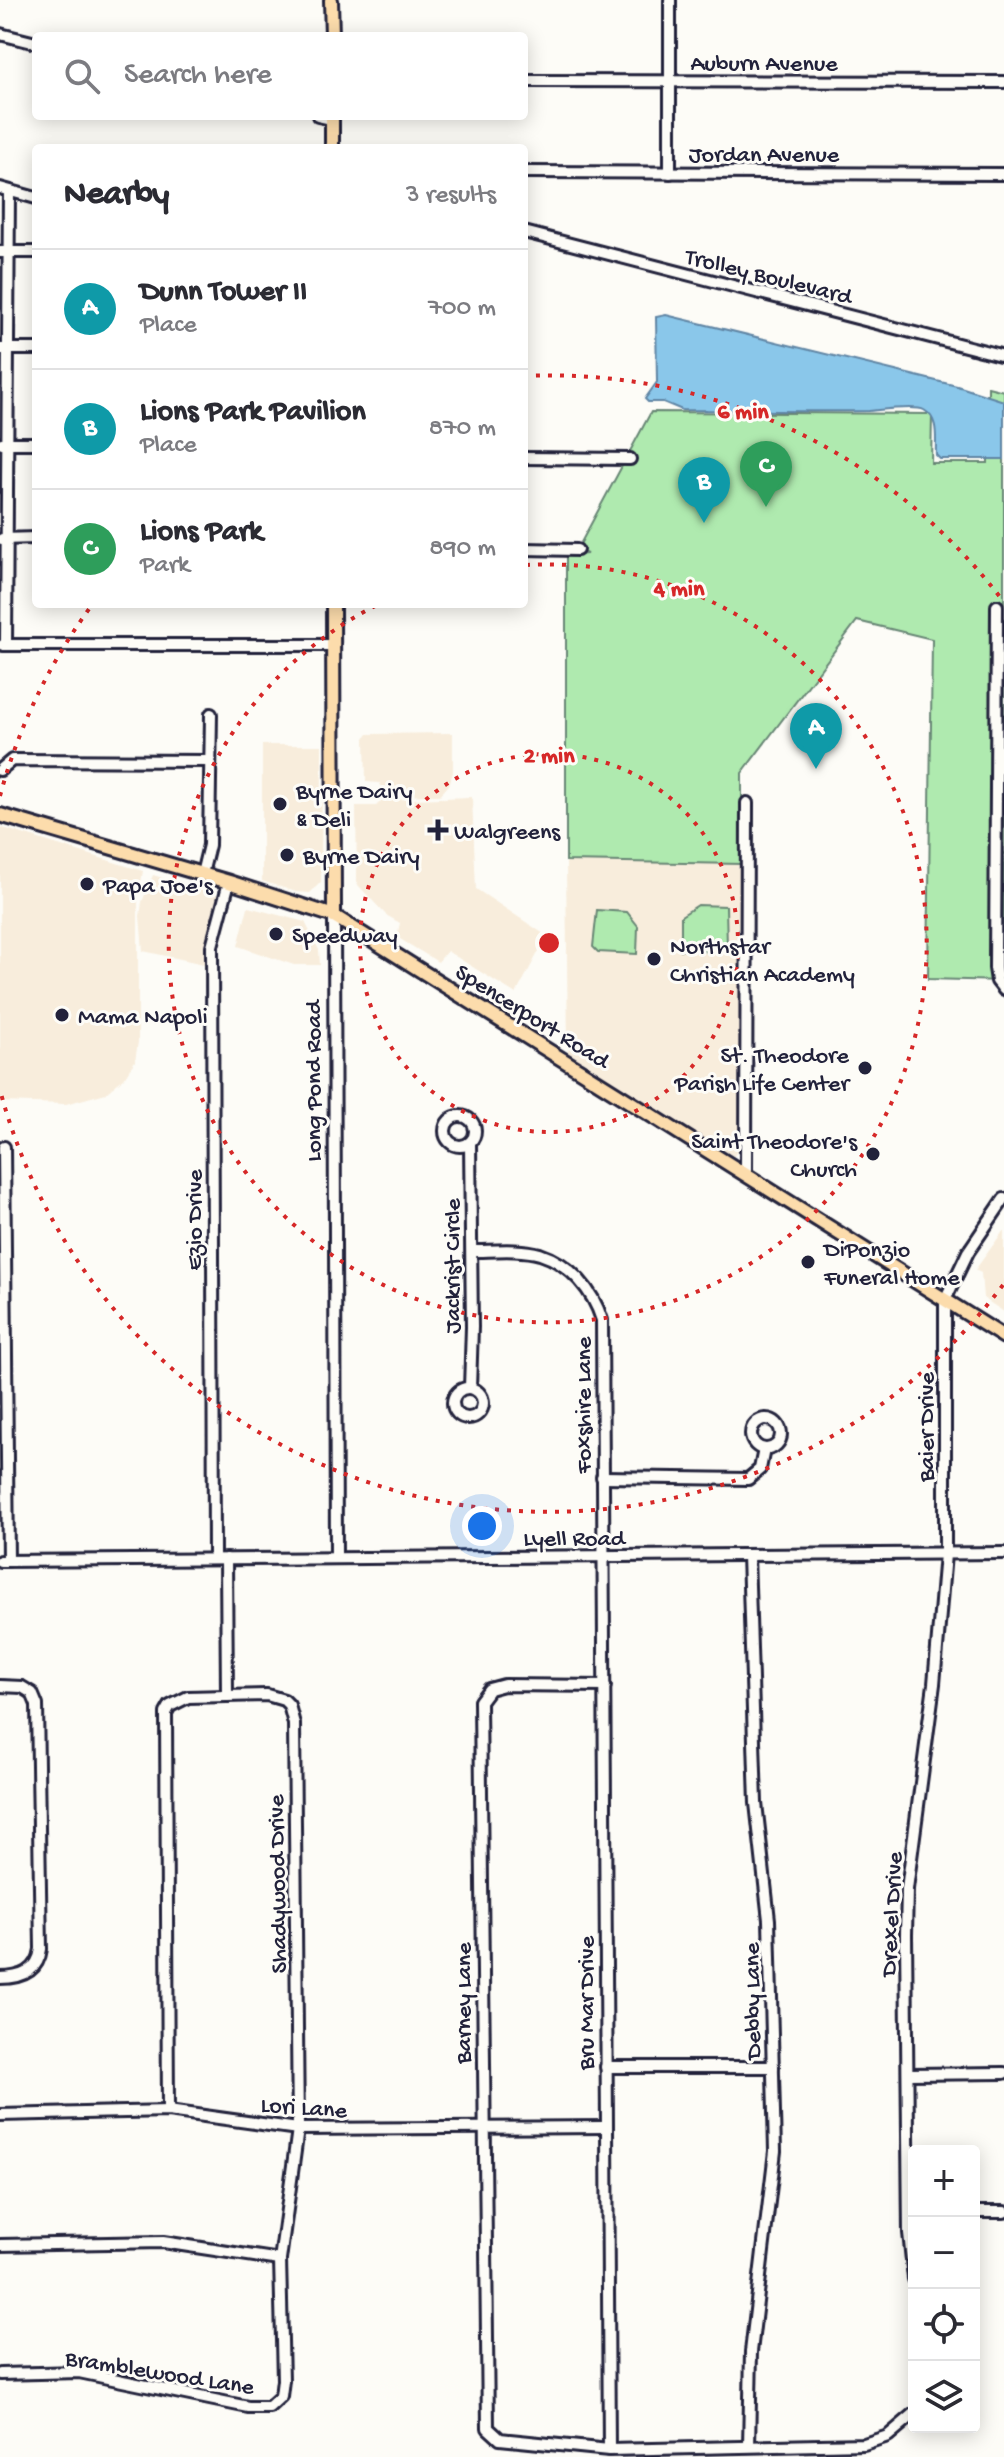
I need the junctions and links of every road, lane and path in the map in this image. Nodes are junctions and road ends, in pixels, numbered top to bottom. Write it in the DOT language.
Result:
graph roads {
  1 [pos="331,0"];
  2 [pos="670,0"];
  3 [pos="332,32"];
  4 [pos="0,34"];
  5 [pos="32,42"];
  6 [pos="528,81"];
  7 [pos="669,82"];
  8 [pos="1004,82"];
  9 [pos="332,120"];
  10 [pos="332,144"];
  11 [pos="528,172"];
  12 [pos="670,173"];
  13 [pos="1004,174"];
  14 [pos="5,190"];
  15 [pos="32,197"];
  16 [pos="528,233"];
  17 [pos="4,252"];
  18 [pos="32,252"];
  19 [pos="4,349"];
  20 [pos="32,349"];
  21 [pos="1004,356"];
  22 [pos="3,443"];
  23 [pos="32,443"];
  24 [pos="528,458"];
  25 [pos="630,459"];
  26 [pos="3,538"];
  27 [pos="32,538"];
  28 [pos="528,549"];
  29 [pos="577,550"];
  30 [pos="997,606"];
  31 [pos="333,608"];
  32 [pos="3,645"];
  33 [pos="333,645"];
  34 [pos="211,714"];
  35 [pos="209,761"];
  36 [pos="0,770"];
  37 [pos="747,803"];
  38 [pos="0,815"];
  39 [pos="202,874"];
  40 [pos="229,882"];
  41 [pos="334,916"];
  42 [pos="1004,990"];
  43 [pos="470,1143"];
  44 [pos="4,1147"];
  45 [pos="746,1175"];
  46 [pos="1004,1199"];
  47 [pos="1000,1217"];
  48 [pos="472,1251"];
  49 [pos="945,1300"];
  50 [pos="1004,1337"];
  51 [pos="470,1388"];
  52 [pos="764,1449"];
  53 [pos="602,1477"];
  54 [pos="1004,1553"];
  55 [pos="945,1554"];
  56 [pos="748,1555"];
  57 [pos="602,1556"];
  58 [pos="336,1558"];
  59 [pos="214,1559"];
  60 [pos="226,1559"];
  61 [pos="4,1561"];
  62 [pos="0,1686"];
  63 [pos="605,1686"];
  64 [pos="227,1696"];
  65 [pos="0,1978"];
  66 [pos="606,2067"];
  67 [pos="773,2067"];
  68 [pos="1004,2073"];
  69 [pos="909,2074"];
  70 [pos="168,2111"];
  71 [pos="0,2115"];
  72 [pos="606,2127"];
  73 [pos="298,2129"];
  74 [pos="483,2129"];
  75 [pos="910,2145"];
  76 [pos="980,2212"];
  77 [pos="1004,2212"];
  78 [pos="0,2245"];
  79 [pos="280,2260"];
  80 [pos="0,2374"];
  81 [pos="908,2419"];
  82 [pos="749,2446"];
  83 [pos="609,2450"];
  1 -- 3 [label="main road"];
  2 -- 7 [label="street"];
  4 -- 5 [label="street"];
  6 -- 7 [label="street, Auburn Avenue"];
  7 -- 8 [label="street, Auburn Avenue"];
  7 -- 12 [label="street"];
  9 -- 10 [label="main road"];
  11 -- 12 [label="street, Jordan Avenue"];
  12 -- 13 [label="street, Jordan Avenue"];
  14 -- 15 [label="street"];
  14 -- 17 [label="street"];
  16 -- 21 [label="street, Trolley Boulevard"];
  17 -- 18 [label="street"];
  17 -- 19 [label="street"];
  19 -- 20 [label="street"];
  19 -- 22 [label="street"];
  22 -- 23 [label="street"];
  22 -- 26 [label="street"];
  24 -- 25 [label="street"];
  26 -- 27 [label="street"];
  26 -- 32 [label="street"];
  28 -- 29 [label="street"];
  30 -- 42 [label="street"];
  31 -- 33 [label="main road, Long Pond Road"];
  32 -- 33 [label="street"];
  33 -- 41 [label="main road, Long Pond Road"];
  34 -- 35 [label="street"];
  35 -- 36 [label="street"];
  35 -- 39 [label="street"];
  37 -- 45 [label="street"];
  38 -- 39 [label="main road, Spencerport Road"];
  39 -- 40 [label="main road, Spencerport Road"];
  40 -- 41 [label="main road, Spencerport Road"];
  40 -- 59 [label="street, Ezio Drive"];
  41 -- 45 [label="main road, Spencerport Road"];
  41 -- 58 [label="street, Long Pond Road"];
  43 -- 48 [label="street, Jackrist Circle"];
  44 -- 61 [label="street"];
  45 -- 49 [label="main road, Spencerport Road"];
  46 -- 47 [label="street"];
  47 -- 49 [label="street"];
  48 -- 51 [label="street, Jackrist Circle"];
  48 -- 53 [label="street, Foxshire Lane"];
  49 -- 50 [label="main road, Spencerport Road"];
  49 -- 55 [label="street, Baier Drive"];
  52 -- 53 [label="street"];
  53 -- 57 [label="street, Foxshire Lane"];
  54 -- 55 [label="street, Lyell Road"];
  55 -- 56 [label="street, Lyell Road"];
  55 -- 69 [label="street, Drexel Drive"];
  56 -- 57 [label="street, Lyell Road"];
  56 -- 67 [label="street, Debby Lane"];
  57 -- 58 [label="street, Lyell Road"];
  57 -- 63 [label="street, Bru Mar Drive"];
  58 -- 60 [label="street, Lyell Road"];
  59 -- 60 [label="street, Lyell Road"];
  59 -- 61 [label="street, Lyell Road"];
  60 -- 64 [label="street"];
  62 -- 65 [label="street"];
  63 -- 66 [label="street, Bru Mar Drive"];
  63 -- 74 [label="street, Barney Lane"];
  64 -- 70 [label="street, Shadywood Drive"];
  64 -- 73 [label="street, Shadywood Drive"];
  66 -- 67 [label="street"];
  66 -- 72 [label="street, Bru Mar Drive"];
  67 -- 82 [label="street, Debby Lane"];
  68 -- 69 [label="street"];
  69 -- 75 [label="street, Drexel Drive"];
  70 -- 71 [label="street, Lori Lane"];
  70 -- 73 [label="street, Lori Lane"];
  72 -- 74 [label="street, Lori Lane"];
  72 -- 83 [label="street, Bru Mar Drive"];
  73 -- 74 [label="street, Lori Lane"];
  73 -- 79 [label="street, Bramblewood Lane"];
  74 -- 83 [label="street, Barney Lane"];
  76 -- 77 [label="street"];
  78 -- 79 [label="street"];
  79 -- 80 [label="street, Bramblewood Lane"];
  81 -- 82 [label="street"];
  82 -- 83 [label="street"];
}
